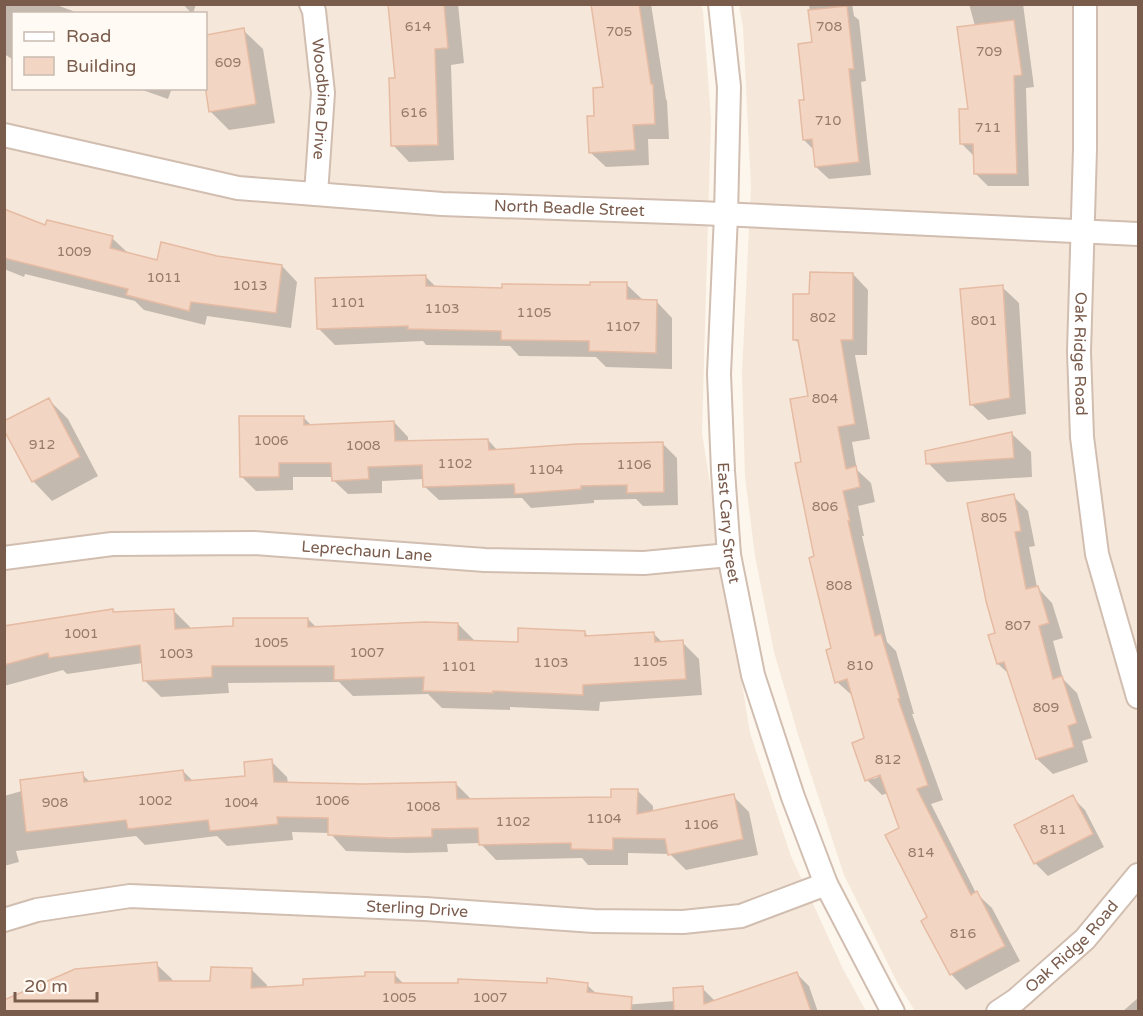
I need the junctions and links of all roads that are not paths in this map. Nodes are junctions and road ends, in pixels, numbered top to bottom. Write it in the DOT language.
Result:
graph roads {
  1 [pos="311,4"];
  2 [pos="720,4"];
  3 [pos="1085,4"];
  4 [pos="4,135"];
  5 [pos="316,194"];
  6 [pos="726,215"];
  7 [pos="1082,231"];
  8 [pos="1138,234"];
  9 [pos="729,555"];
  10 [pos="4,558"];
  11 [pos="1138,697"];
  12 [pos="1138,875"];
  13 [pos="826,884"];
  14 [pos="4,920"];
  15 [pos="893,1011"];
  16 [pos="998,1011"];
  1 -- 5 [label="street, Woodbine Drive"];
  2 -- 6 [label="street, East Cary Street"];
  3 -- 7 [label="street, Oak Ridge Road"];
  4 -- 5 [label="street, North Beadle Street"];
  5 -- 6 [label="street, North Beadle Street"];
  6 -- 7 [label="street, North Beadle Street"];
  6 -- 9 [label="street, East Cary Street"];
  7 -- 8 [label="street, North Beadle Street"];
  7 -- 11 [label="street, Oak Ridge Road"];
  9 -- 10 [label="street, Leprechaun Lane"];
  9 -- 13 [label="street, East Cary Street"];
  12 -- 16 [label="street, Oak Ridge Road"];
  13 -- 14 [label="street, Sterling Drive"];
  13 -- 15 [label="street, East Cary Street"];
}
